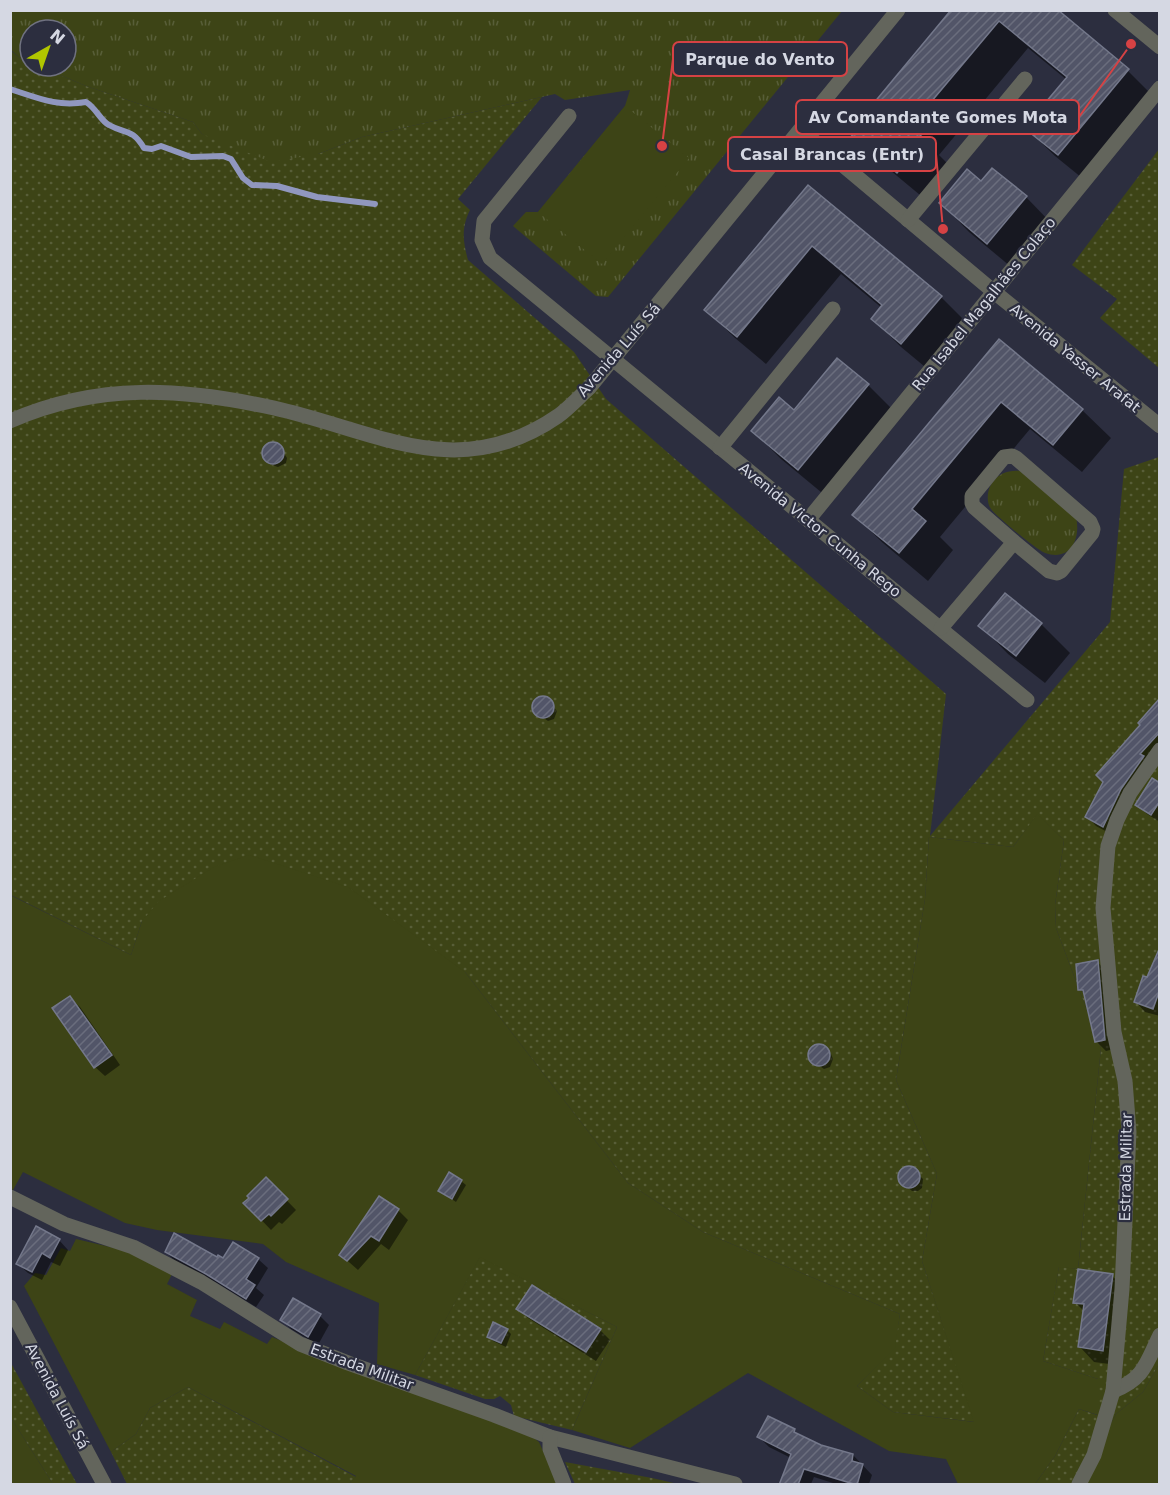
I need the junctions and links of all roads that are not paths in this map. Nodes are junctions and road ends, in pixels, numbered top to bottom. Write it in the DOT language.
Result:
graph roads {
  1 [pos="898,10"];
  2 [pos="1115,10"];
  3 [pos="1160,47"];
  4 [pos="1025,79"];
  5 [pos="1160,88"];
  6 [pos="569,116"];
  7 [pos="801,130"];
  8 [pos="908,220"];
  9 [pos="993,291"];
  10 [pos="833,309"];
  11 [pos="613,359"];
  12 [pos="10,421"];
  13 [pos="1157,425"];
  14 [pos="720,448"];
  15 [pos="808,520"];
  16 [pos="1014,542"];
  17 [pos="941,628"];
  18 [pos="1027,700"];
  19 [pos="1160,750"];
  20 [pos="10,1197"];
  21 [pos="10,1307"];
  22 [pos="1160,1335"];
  23 [pos="1113,1391"];
  24 [pos="549,1437"];
  25 [pos="104,1485"];
  26 [pos="564,1485"];
  27 [pos="735,1485"];
  28 [pos="1079,1485"];
  1 -- 7 [label="street, Avenida Luís Sá"];
  2 -- 3 [label="street"];
  4 -- 8 [label="street"];
  5 -- 9 [label="street, Rua Isabel Magalhães Colaço"];
  6 -- 11 [label="street, Avenida Victor Cunha Rego"];
  7 -- 8 [label="street, Avenida Yasser Arafat"];
  7 -- 11 [label="street, Avenida Luís Sá"];
  8 -- 9 [label="street, Avenida Yasser Arafat"];
  9 -- 13 [label="street, Avenida Yasser Arafat"];
  9 -- 15 [label="street, Rua Isabel Magalhães Colaço"];
  10 -- 14 [label="street"];
  11 -- 12 [label="street, Avenida Luís Sá"];
  11 -- 14 [label="street, Avenida Victor Cunha Rego"];
  14 -- 15 [label="street, Avenida Victor Cunha Rego"];
  15 -- 17 [label="street, Avenida Victor Cunha Rego"];
  16 -- 16 [label="street"];
  16 -- 17 [label="street"];
  17 -- 18 [label="street, Avenida Victor Cunha Rego"];
  19 -- 23 [label="street, Estrada Militar"];
  20 -- 24 [label="street, Estrada Militar"];
  21 -- 25 [label="street, Avenida Luís Sá"];
  22 -- 23 [label="street"];
  23 -- 28 [label="street, Estrada Militar"];
  24 -- 26 [label="street"];
  24 -- 27 [label="street, Estrada Militar"];
}
